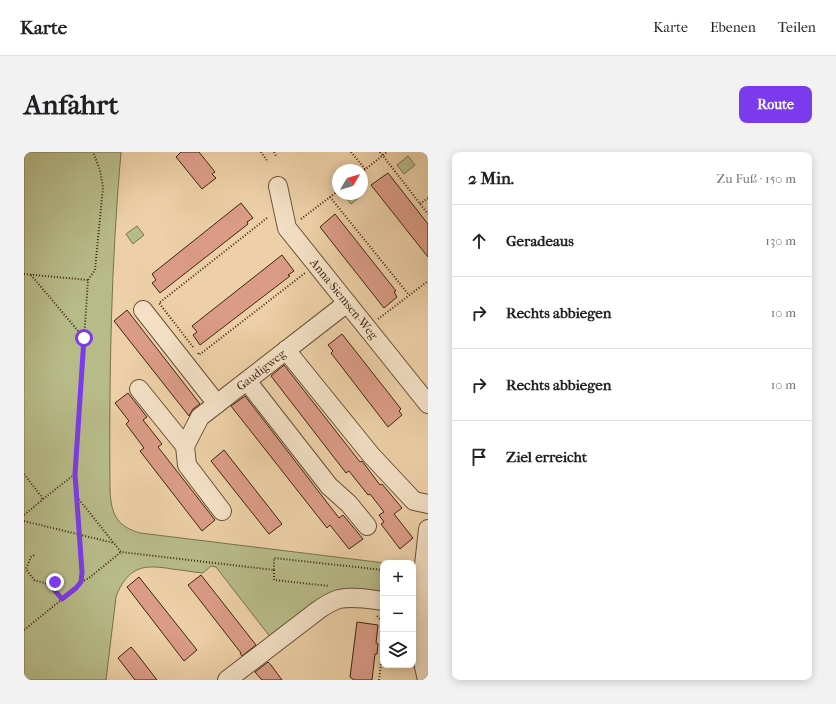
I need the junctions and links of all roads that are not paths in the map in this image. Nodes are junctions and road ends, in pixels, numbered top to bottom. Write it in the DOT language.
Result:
graph roads {
  1 [pos="278,186"];
  2 [pos="347,303"];
  3 [pos="143,310"];
  4 [pos="286,350"];
  5 [pos="247,381"];
  6 [pos="139,389"];
  7 [pos="217,404"];
  8 [pos="428,404"];
  9 [pos="185,446"];
  10 [pos="428,504"];
  11 [pos="222,511"];
  12 [pos="367,526"];
  13 [pos="428,529"];
  14 [pos="380,601"];
  15 [pos="417,605"];
  16 [pos="227,680"];
  17 [pos="427,680"];
  1 -- 2 [label="street, Anna-Siemsen-Weg"];
  2 -- 4 [label="street, Gaudigweg"];
  2 -- 8 [label="street, Anna-Siemsen-Weg"];
  3 -- 7 [label="street"];
  4 -- 5 [label="street, Gaudigweg"];
  4 -- 10 [label="street"];
  5 -- 7 [label="street, Gaudigweg"];
  5 -- 12 [label="street"];
  6 -- 9 [label="street"];
  7 -- 9 [label="street, Gaudigweg"];
  9 -- 11 [label="street"];
  13 -- 15 [label="street"];
  14 -- 16 [label="street"];
  15 -- 17 [label="street"];
}
